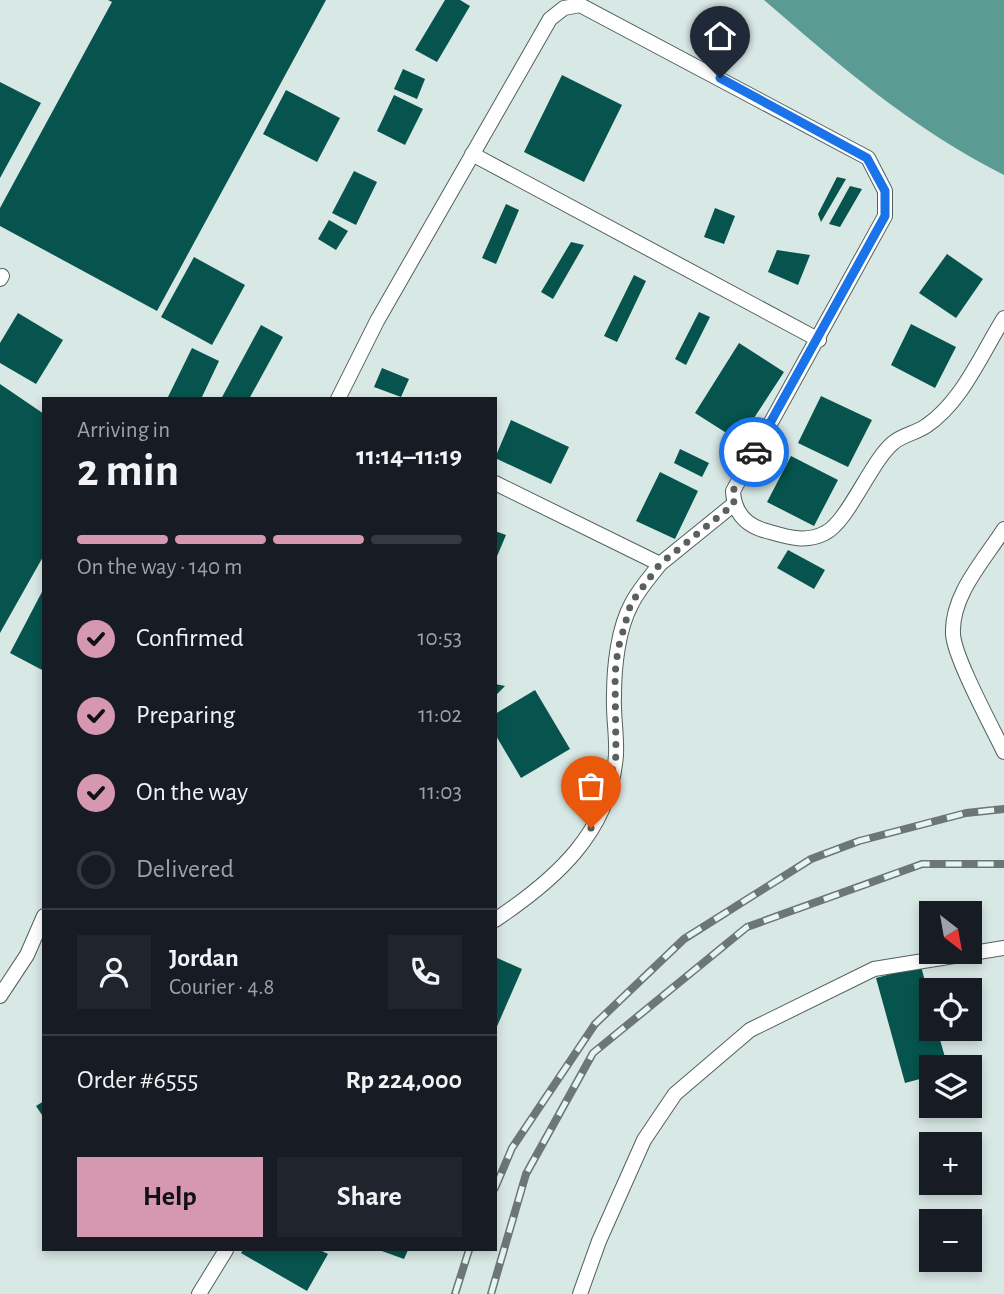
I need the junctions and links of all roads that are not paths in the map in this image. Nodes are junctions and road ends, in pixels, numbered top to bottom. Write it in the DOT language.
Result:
graph roads {
  1 [pos="472,154"];
  2 [pos="1004,317"];
  3 [pos="819,340"];
  4 [pos="339,397"];
  5 [pos="497,483"];
  6 [pos="734,504"];
  7 [pos="1001,534"];
  8 [pos="660,564"];
  9 [pos="1004,752"];
  10 [pos="497,919"];
  11 [pos="42,921"];
  12 [pos="1004,948"];
  13 [pos="0,996"];
  14 [pos="225,1251"];
  15 [pos="199,1294"];
  16 [pos="580,1294"];
  1 -- 3 [label="lane"];
  1 -- 3 [label="lane"];
  1 -- 4 [label="lane"];
  2 -- 6 [label="lane"];
  3 -- 6 [label="lane"];
  5 -- 8 [label="lane"];
  6 -- 8 [label="lane"];
  7 -- 9 [label="lane"];
  8 -- 10 [label="lane"];
  11 -- 13 [label="lane"];
  12 -- 16 [label="lane"];
  14 -- 15 [label="lane"];
}
